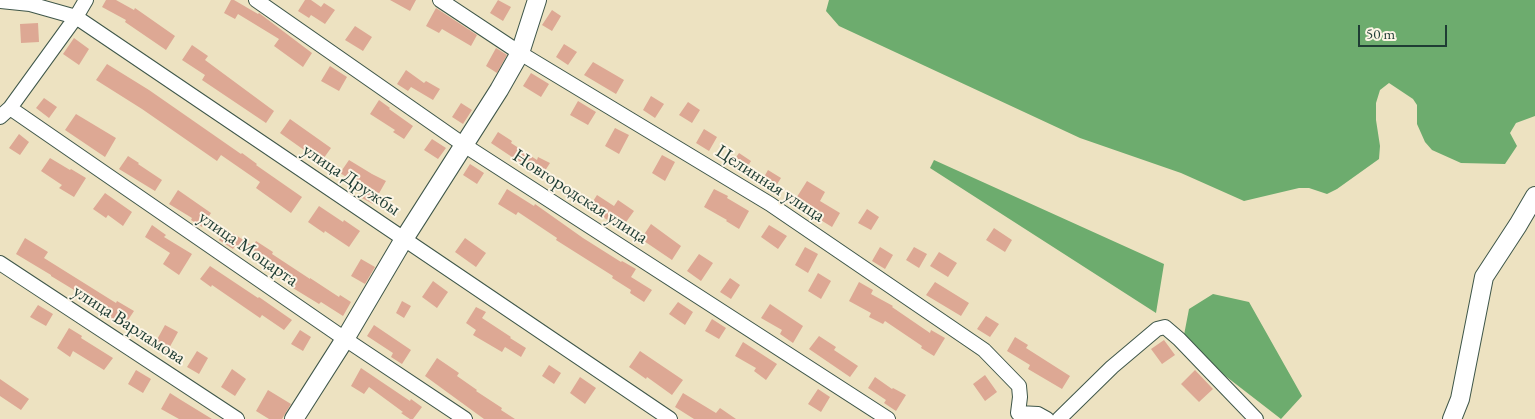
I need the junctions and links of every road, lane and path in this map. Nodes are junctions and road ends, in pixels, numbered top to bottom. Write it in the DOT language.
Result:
graph roads {
  1 [pos="86,0"];
  2 [pos="256,0"];
  3 [pos="440,0"];
  4 [pos="537,0"];
  5 [pos="0,1"];
  6 [pos="76,17"];
  7 [pos="520,53"];
  8 [pos="5,113"];
  9 [pos="464,145"];
  10 [pos="1535,196"];
  11 [pos="404,239"];
  12 [pos="0,263"];
  13 [pos="345,339"];
  14 [pos="1015,416"];
  15 [pos="237,419"];
  16 [pos="294,419"];
  17 [pos="465,419"];
  18 [pos="670,419"];
  19 [pos="888,419"];
  20 [pos="1047,419"];
  21 [pos="1059,419"];
  22 [pos="1256,419"];
  23 [pos="1452,419"];
  1 -- 6 [label="street"];
  2 -- 9 [label="street, Новгородская улица"];
  3 -- 7 [label="street, Целинная улица"];
  4 -- 7 [label="street"];
  5 -- 6 [label="street, улица Дружбы"];
  6 -- 8 [label="street"];
  6 -- 11 [label="street, улица Дружбы"];
  7 -- 9 [label="street"];
  7 -- 14 [label="street, Целинная улица"];
  8 -- 13 [label="street, улица Моцарта"];
  9 -- 11 [label="street"];
  9 -- 19 [label="street, Новгородская улица"];
  10 -- 23 [label="street"];
  11 -- 13 [label="street"];
  11 -- 18 [label="street, улица Дружбы"];
  12 -- 15 [label="street, улица Варламова"];
  13 -- 16 [label="street"];
  13 -- 17 [label="street, улица Моцарта"];
  14 -- 20 [label="street, Целинная улица"];
  21 -- 22 [label="street"];
}
